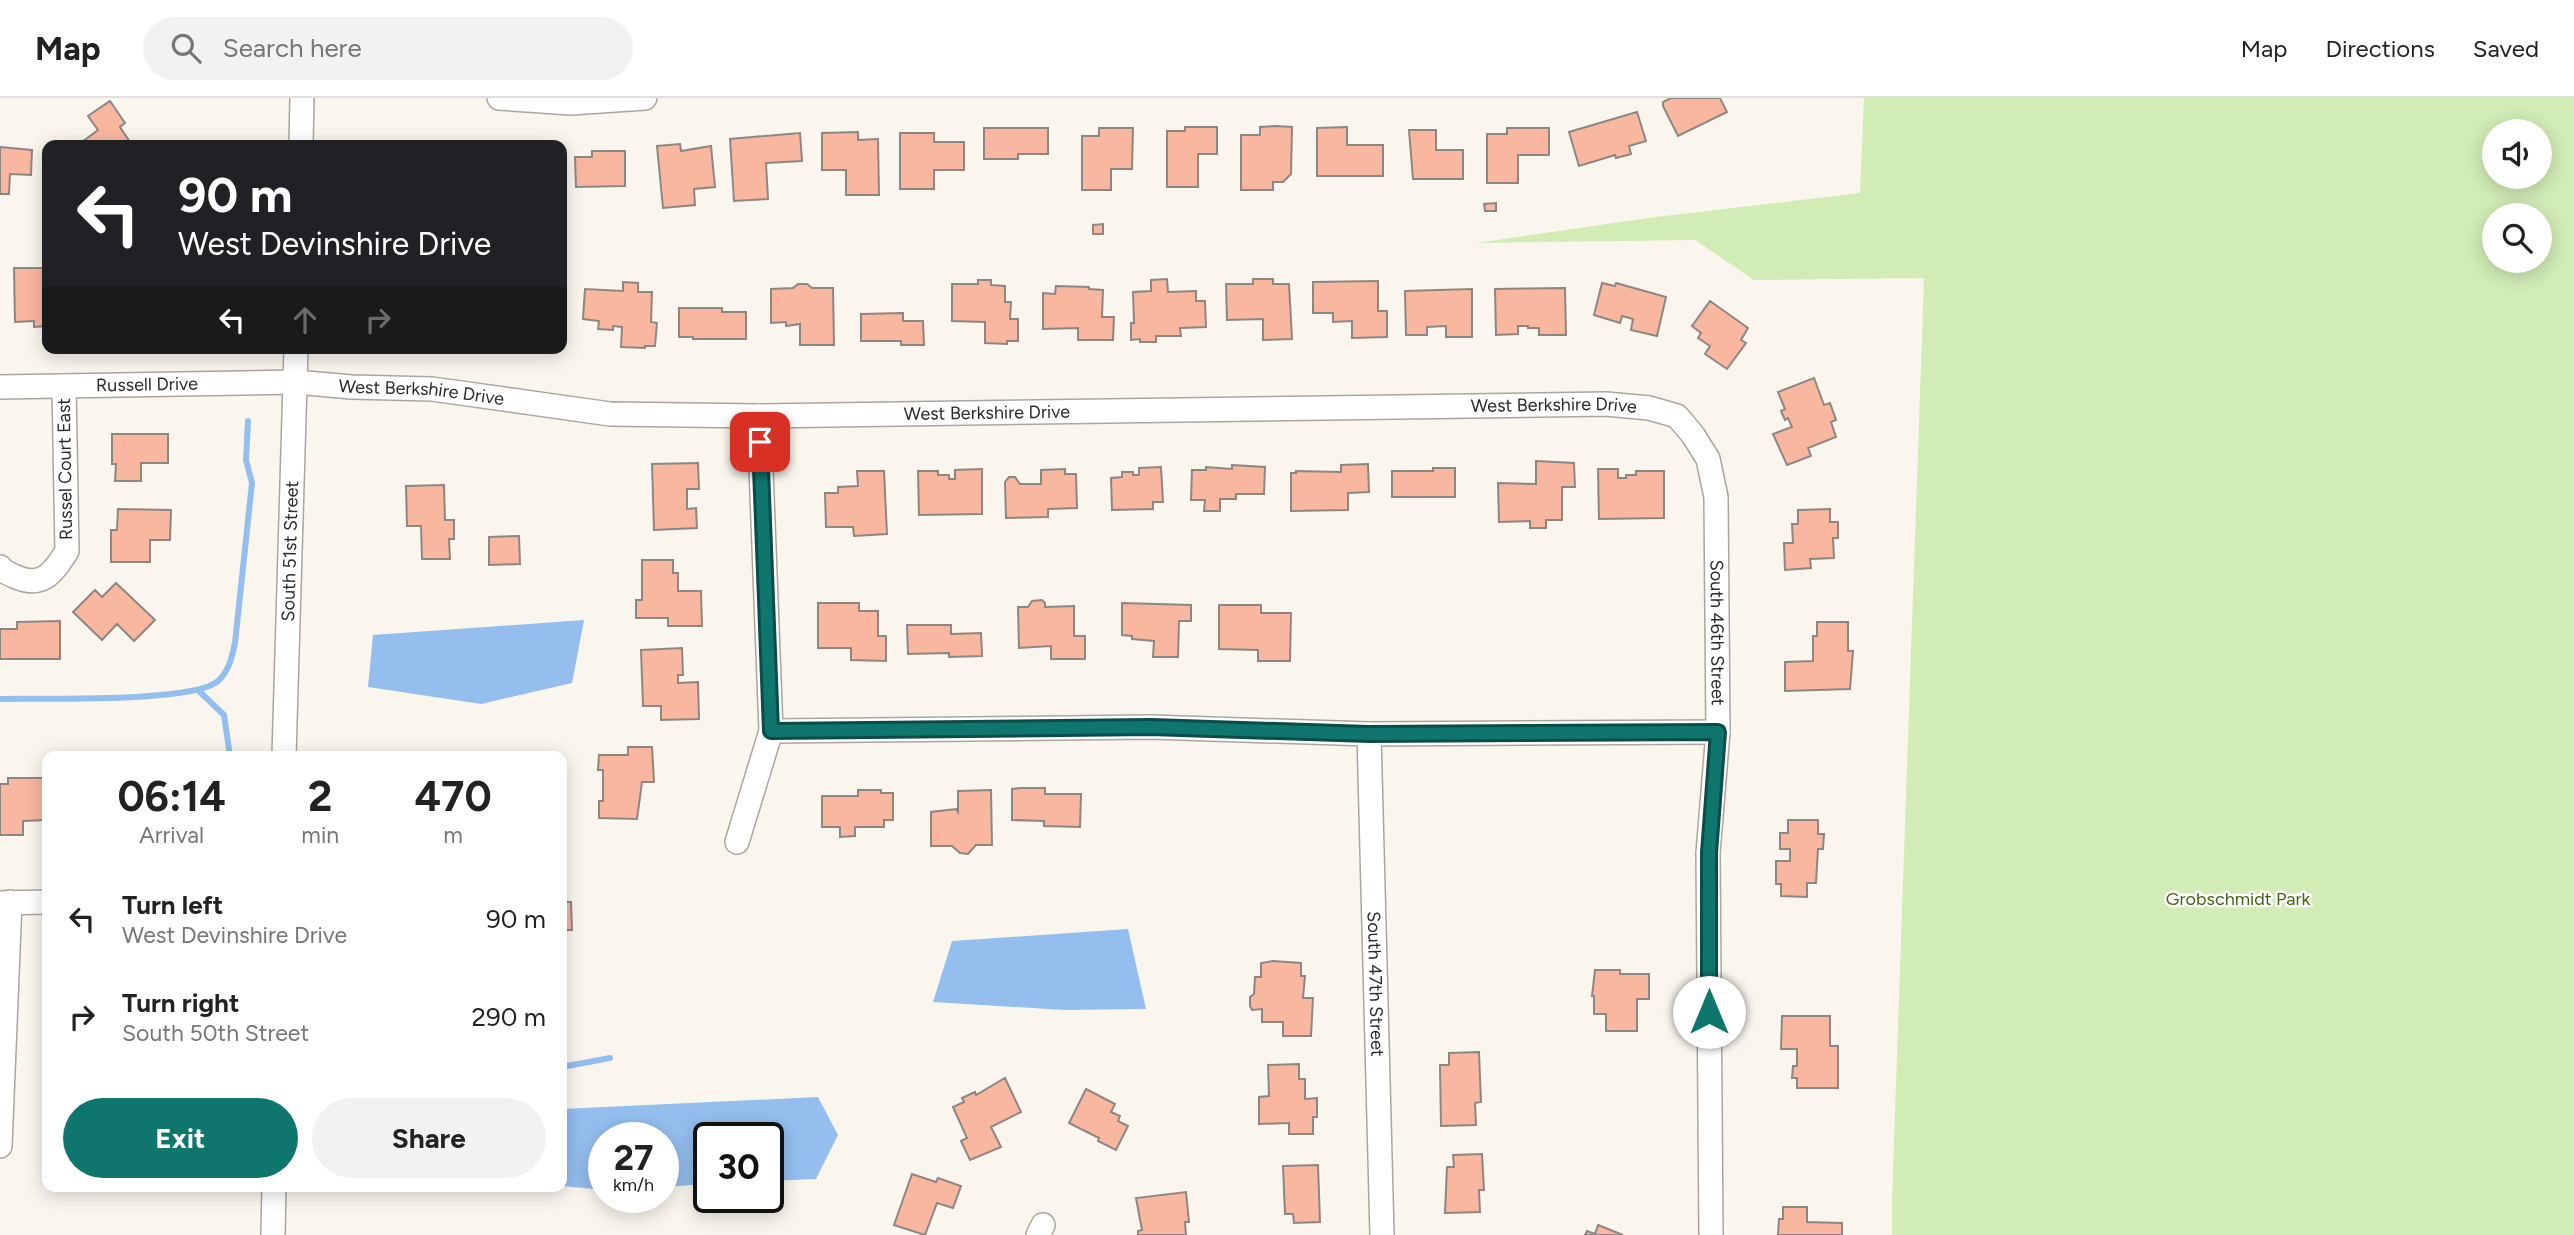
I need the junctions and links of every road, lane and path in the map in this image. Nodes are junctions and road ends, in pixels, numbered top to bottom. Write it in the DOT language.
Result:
graph roads {
  1 [pos="302,98"];
  2 [pos="499,98"];
  3 [pos="645,98"];
  4 [pos="301,140"];
  5 [pos="296,354"];
  6 [pos="295,382"];
  7 [pos="64,386"];
  8 [pos="0,387"];
  9 [pos="759,416"];
  10 [pos="1677,416"];
  11 [pos="0,567"];
  12 [pos="771,731"];
  13 [pos="1718,732"];
  14 [pos="1369,734"];
  15 [pos="284,751"];
  16 [pos="737,842"];
  17 [pos="42,902"];
  18 [pos="5,903"];
  19 [pos="0,1146"];
  20 [pos="274,1192"];
  21 [pos="273,1235"];
  22 [pos="1382,1235"];
  23 [pos="1711,1235"];
  1 -- 4 [label="street"];
  2 -- 3 [label="street"];
  5 -- 6 [label="street, South 51st Street"];
  6 -- 7 [label="street, Russell Drive"];
  6 -- 9 [label="street, West Berkshire Drive"];
  6 -- 15 [label="street, South 51st Street"];
  7 -- 8 [label="street, Russell Drive"];
  7 -- 11 [label="street, Russel Court East"];
  9 -- 10 [label="street, West Berkshire Drive"];
  9 -- 12 [label="street"];
  10 -- 13 [label="street, South 46th Street"];
  12 -- 14 [label="street"];
  12 -- 16 [label="street"];
  13 -- 14 [label="street"];
  13 -- 23 [label="street, South 46th Street"];
  14 -- 22 [label="street, South 47th Street"];
  17 -- 18 [label="street"];
  18 -- 19 [label="street"];
  20 -- 21 [label="street"];
}
